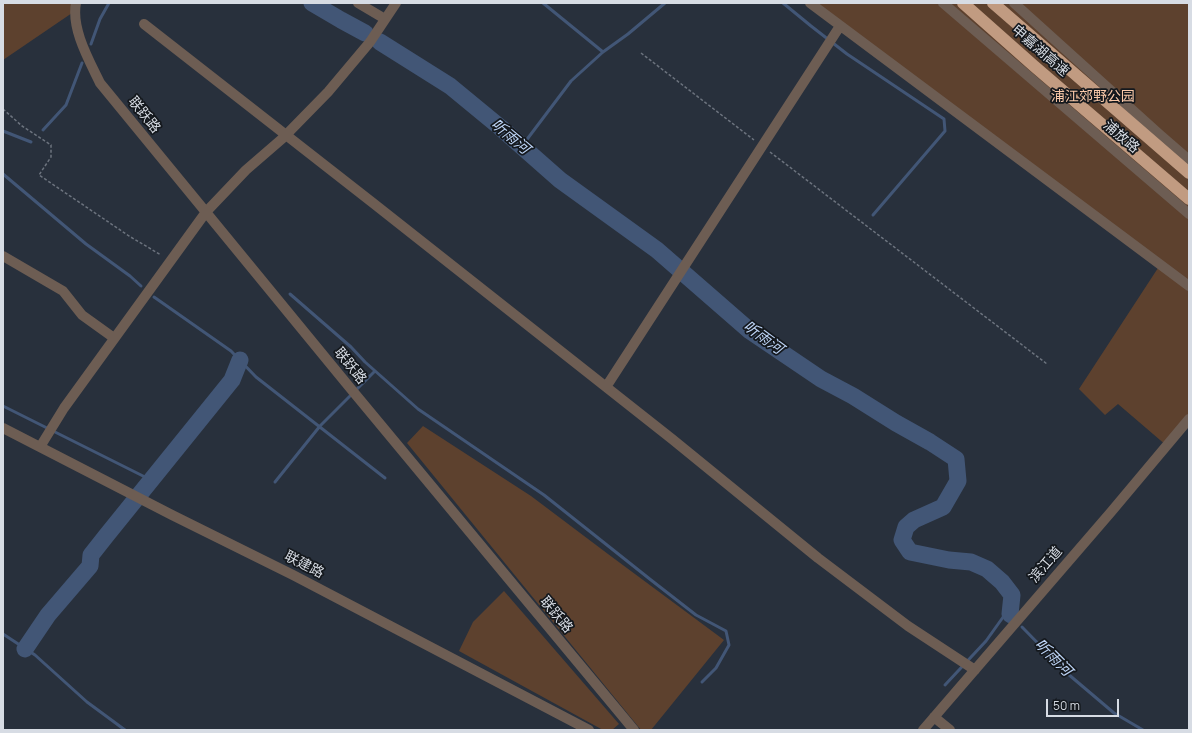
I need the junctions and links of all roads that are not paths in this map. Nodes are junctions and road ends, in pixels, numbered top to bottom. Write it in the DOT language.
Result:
graph roads {
  1 [pos="76,3"];
  2 [pos="358,3"];
  3 [pos="396,3"];
  4 [pos="810,3"];
  5 [pos="943,3"];
  6 [pos="963,3"];
  7 [pos="993,3"];
  8 [pos="1014,3"];
  9 [pos="385,19"];
  10 [pos="144,24"];
  11 [pos="840,26"];
  12 [pos="286,135"];
  13 [pos="1189,160"];
  14 [pos="1189,174"];
  15 [pos="1189,199"];
  16 [pos="206,212"];
  17 [pos="1189,214"];
  18 [pos="3,256"];
  19 [pos="1189,286"];
  20 [pos="114,338"];
  21 [pos="606,387"];
  22 [pos="1189,419"];
  23 [pos="3,428"];
  24 [pos="40,447"];
  25 [pos="975,670"];
  26 [pos="934,717"];
  27 [pos="590,730"];
  28 [pos="634,730"];
  29 [pos="923,730"];
  30 [pos="950,730"];
  1 -- 16 [label="street, 联跃路"];
  2 -- 9 [label="street"];
  3 -- 9 [label="street"];
  4 -- 11 [label="street"];
  5 -- 17 [label="street, 浦放路"];
  6 -- 15 [label="highway, 申嘉湖高速"];
  7 -- 14 [label="highway, 申嘉湖高速"];
  8 -- 13 [label="street, 浦放路"];
  9 -- 12 [label="street"];
  10 -- 12 [label="street"];
  11 -- 19 [label="street"];
  11 -- 21 [label="street"];
  12 -- 16 [label="street"];
  12 -- 21 [label="street"];
  16 -- 20 [label="street"];
  16 -- 28 [label="street, 联跃路"];
  18 -- 20 [label="street"];
  20 -- 24 [label="street"];
  21 -- 25 [label="street"];
  22 -- 25 [label="street, 滨江道"];
  23 -- 24 [label="street, 联建路"];
  24 -- 27 [label="street, 联建路"];
  25 -- 26 [label="street, 滨江道"];
  26 -- 29 [label="street, 滨江道"];
  26 -- 30 [label="street"];
}
